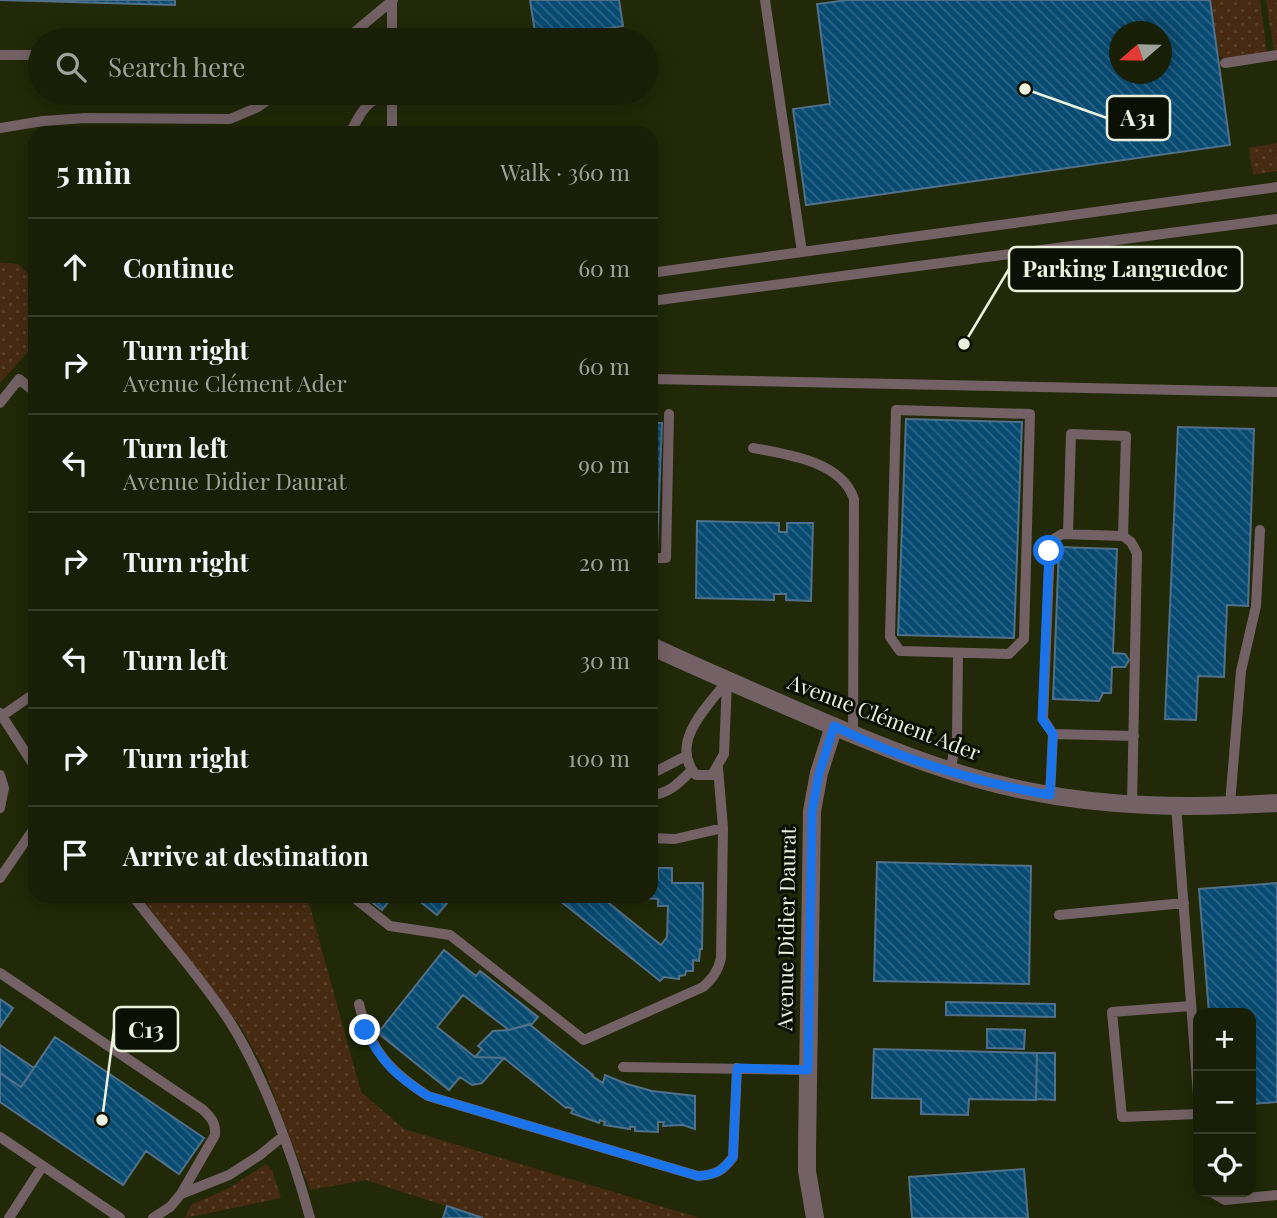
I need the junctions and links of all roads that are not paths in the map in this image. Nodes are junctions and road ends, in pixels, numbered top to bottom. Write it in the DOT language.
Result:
graph roads {
  1 [pos="765,0"];
  2 [pos="393,1"];
  3 [pos="360,28"];
  4 [pos="392,28"];
  5 [pos="0,55"];
  6 [pos="28,55"];
  7 [pos="1277,55"];
  8 [pos="1226,63"];
  9 [pos="261,105"];
  10 [pos="367,105"];
  11 [pos="392,105"];
  12 [pos="353,126"];
  13 [pos="392,126"];
  14 [pos="0,128"];
  15 [pos="1277,187"];
  16 [pos="1277,219"];
  17 [pos="802,252"];
  18 [pos="658,272"];
  19 [pos="658,300"];
  20 [pos="658,379"];
  21 [pos="28,386"];
  22 [pos="1277,392"];
  23 [pos="0,403"];
  24 [pos="669,414"];
  25 [pos="753,448"];
  26 [pos="1260,530"];
  27 [pos="1068,534"];
  28 [pos="1123,536"];
  29 [pos="658,558"];
  30 [pos="658,649"];
  31 [pos="958,653"];
  32 [pos="727,681"];
  33 [pos="28,698"];
  34 [pos="1,715"];
  35 [pos="834,726"];
  36 [pos="1053,734"];
  37 [pos="853,736"];
  38 [pos="1133,736"];
  39 [pos="28,756"];
  40 [pos="686,756"];
  41 [pos="718,768"];
  42 [pos="658,770"];
  43 [pos="692,770"];
  44 [pos="950,772"];
  45 [pos="0,775"];
  46 [pos="658,794"];
  47 [pos="1050,795"];
  48 [pos="1277,803"];
  49 [pos="1230,804"];
  50 [pos="1132,805"];
  51 [pos="1176,805"];
  52 [pos="0,808"];
  53 [pos="723,828"];
  54 [pos="28,837"];
  55 [pos="658,838"];
  56 [pos="0,878"];
  57 [pos="138,903"];
  58 [pos="361,903"];
  59 [pos="1184,903"];
  60 [pos="1059,915"];
  61 [pos="0,973"];
  62 [pos="359,1004"];
  63 [pos="1191,1006"];
  64 [pos="623,1067"];
  65 [pos="737,1068"];
  66 [pos="808,1070"];
  67 [pos="1196,1071"];
  68 [pos="1193,1114"];
  69 [pos="0,1137"];
  70 [pos="282,1137"];
  71 [pos="42,1167"];
  72 [pos="181,1194"];
  73 [pos="1277,1195"];
  74 [pos="1220,1197"];
  75 [pos="9,1218"];
  76 [pos="120,1218"];
  77 [pos="153,1218"];
  78 [pos="310,1218"];
  79 [pos="815,1218"];
  1 -- 17 [label="lane"];
  2 -- 3 [label="lane"];
  2 -- 4 [label="lane"];
  5 -- 6 [label="lane"];
  7 -- 8 [label="lane"];
  9 -- 14 [label="lane"];
  10 -- 12 [label="lane"];
  11 -- 13 [label="lane"];
  15 -- 17 [label="lane"];
  16 -- 19 [label="lane"];
  17 -- 18 [label="lane"];
  20 -- 22 [label="lane"];
  21 -- 23 [label="lane"];
  24 -- 29 [label="lane"];
  25 -- 37 [label="lane"];
  26 -- 49 [label="lane"];
  27 -- 28 [label="lane"];
  27 -- 28 [label="lane"];
  27 -- 36 [label="lane"];
  28 -- 38 [label="lane"];
  30 -- 32 [label="street, Avenue Clément Ader"];
  31 -- 31 [label="lane"];
  31 -- 44 [label="lane"];
  32 -- 35 [label="street, Avenue Clément Ader"];
  32 -- 40 [label="lane"];
  32 -- 41 [label="lane"];
  33 -- 34 [label="lane"];
  34 -- 39 [label="lane"];
  35 -- 37 [label="street, Avenue Clément Ader"];
  35 -- 66 [label="street, Avenue Didier Daurat"];
  36 -- 38 [label="lane"];
  36 -- 47 [label="lane"];
  37 -- 44 [label="street, Avenue Clément Ader"];
  38 -- 50 [label="lane"];
  40 -- 42 [label="lane"];
  40 -- 43 [label="lane"];
  41 -- 43 [label="lane"];
  41 -- 53 [label="lane"];
  43 -- 46 [label="lane"];
  44 -- 47 [label="street, Avenue Clément Ader"];
  45 -- 52 [label="lane"];
  47 -- 50 [label="street, Avenue Clément Ader"];
  48 -- 49 [label="street, Avenue Clément Ader"];
  49 -- 51 [label="street, Avenue Clément Ader"];
  50 -- 51 [label="street, Avenue Clément Ader"];
  51 -- 59 [label="lane"];
  53 -- 55 [label="lane"];
  53 -- 58 [label="lane"];
  54 -- 56 [label="lane"];
  57 -- 70 [label="lane"];
  59 -- 60 [label="lane"];
  59 -- 63 [label="lane"];
  61 -- 72 [label="lane"];
  62 -- 65 [label="lane"];
  63 -- 67 [label="lane"];
  63 -- 68 [label="lane"];
  64 -- 65 [label="lane"];
  65 -- 66 [label="lane"];
  66 -- 79 [label="street, Avenue Didier Daurat"];
  69 -- 71 [label="lane"];
  70 -- 72 [label="lane"];
  70 -- 78 [label="lane"];
  71 -- 75 [label="lane"];
  71 -- 76 [label="lane"];
  72 -- 77 [label="lane"];
  73 -- 74 [label="lane"];
}
